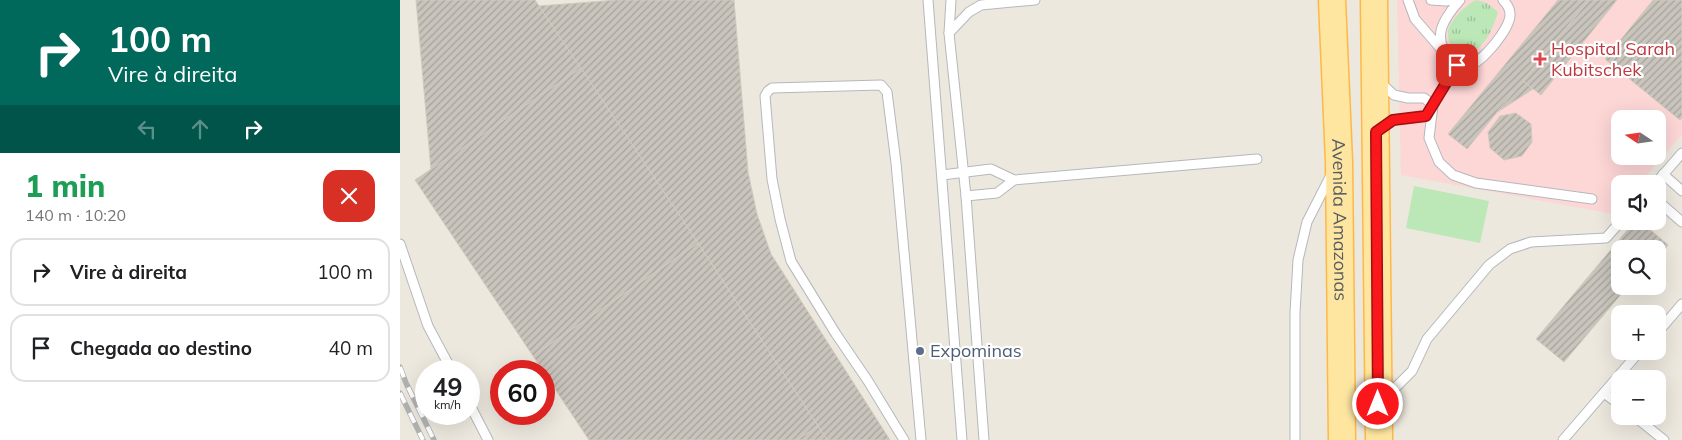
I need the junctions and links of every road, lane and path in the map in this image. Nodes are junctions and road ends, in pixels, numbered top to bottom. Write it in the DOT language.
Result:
graph roads {
  1 [pos="928,0"];
  2 [pos="951,0"];
  3 [pos="1034,0"];
  4 [pos="1332,0"];
  5 [pos="1374,0"];
  6 [pos="1408,0"];
  7 [pos="1431,0"];
  8 [pos="1451,0"];
  9 [pos="1460,0"];
  10 [pos="1503,0"];
  11 [pos="949,33"];
  12 [pos="1446,54"];
  13 [pos="1457,65"];
  14 [pos="1375,76"];
  15 [pos="1433,105"];
  16 [pos="1376,132"];
  17 [pos="1682,153"];
  18 [pos="1257,159"];
  19 [pos="1339,162"];
  20 [pos="964,171"];
  21 [pos="942,174"];
  22 [pos="1663,174"];
  23 [pos="1014,180"];
  24 [pos="1682,191"];
  25 [pos="966,196"];
  26 [pos="1592,199"];
  27 [pos="1666,208"];
  28 [pos="1682,222"];
  29 [pos="1614,230"];
  30 [pos="400,244"];
  31 [pos="1682,304"];
  32 [pos="1666,323"];
  33 [pos="446,360"];
  34 [pos="1632,360"];
  35 [pos="1604,393"];
  36 [pos="1611,398"];
  37 [pos="1378,404"];
  38 [pos="480,424"];
  39 [pos="1645,425"];
  40 [pos="488,440"];
  41 [pos="904,440"];
  42 [pos="920,440"];
  43 [pos="962,440"];
  44 [pos="984,440"];
  45 [pos="1295,440"];
  46 [pos="1342,440"];
  47 [pos="1379,440"];
  48 [pos="1563,440"];
  49 [pos="1664,440"];
  1 -- 21 [label="lane"];
  2 -- 11 [label="lane"];
  3 -- 11 [label="lane"];
  4 -- 19 [label="main road, Avenida Amazonas"];
  5 -- 14 [label="main road"];
  6 -- 12 [label="lane"];
  7 -- 8 [label="lane"];
  9 -- 12 [label="lane"];
  10 -- 13 [label="lane"];
  11 -- 20 [label="lane"];
  12 -- 13 [label="lane"];
  13 -- 15 [label="lane"];
  14 -- 15 [label="lane"];
  14 -- 16 [label="main road"];
  15 -- 16 [label="lane"];
  15 -- 26 [label="lane"];
  16 -- 37 [label="main road"];
  17 -- 22 [label="lane"];
  18 -- 23 [label="lane"];
  19 -- 45 [label="lane"];
  19 -- 46 [label="main road, Avenida Amazonas"];
  20 -- 21 [label="lane"];
  20 -- 23 [label="lane"];
  20 -- 25 [label="lane"];
  21 -- 43 [label="lane"];
  22 -- 24 [label="lane"];
  23 -- 25 [label="lane"];
  25 -- 44 [label="lane"];
  27 -- 28 [label="lane"];
  29 -- 37 [label="lane"];
  30 -- 33 [label="lane"];
  31 -- 32 [label="lane"];
  34 -- 35 [label="lane"];
  35 -- 36 [label="lane"];
  35 -- 48 [label="lane"];
  37 -- 47 [label="main road"];
  38 -- 40 [label="lane"];
  39 -- 49 [label="lane"];
  41 -- 42 [label="lane"];
}
